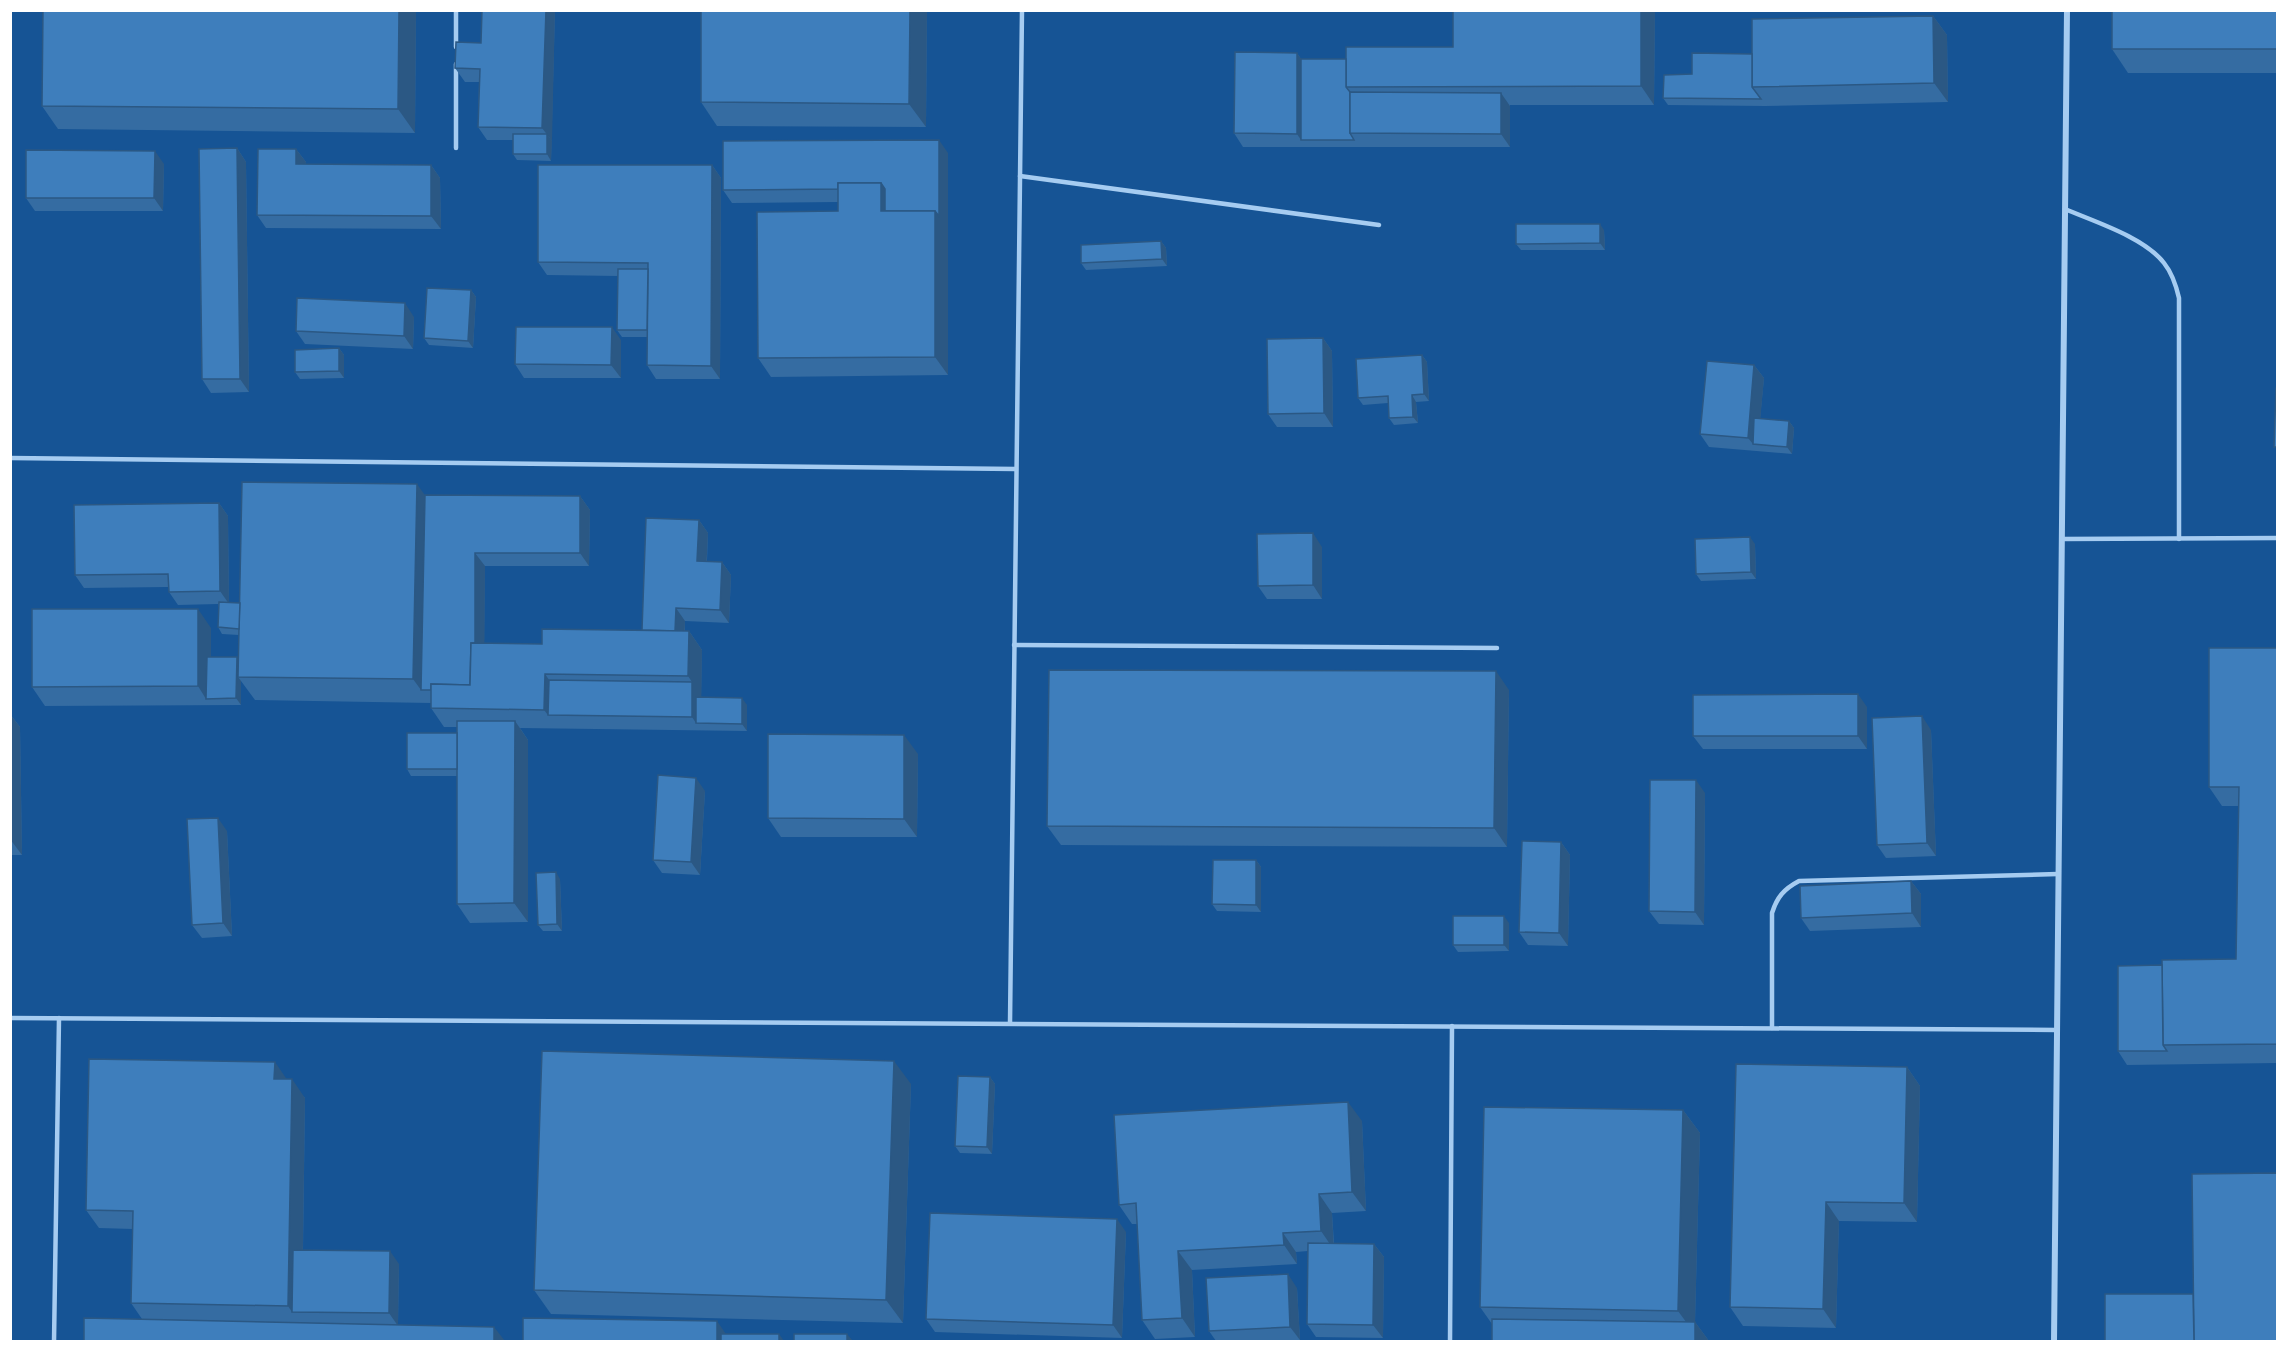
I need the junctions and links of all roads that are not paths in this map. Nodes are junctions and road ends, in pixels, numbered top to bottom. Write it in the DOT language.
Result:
graph roads {
  1 [pos="456,10"];
  2 [pos="1022,10"];
  3 [pos="2067,10"];
  4 [pos="456,148"];
  5 [pos="1020,177"];
  6 [pos="2065,209"];
  7 [pos="1379,225"];
  8 [pos="10,458"];
  9 [pos="1016,469"];
  10 [pos="2277,538"];
  11 [pos="2062,539"];
  12 [pos="2179,539"];
  13 [pos="1014,645"];
  14 [pos="1497,648"];
  15 [pos="2058,874"];
  16 [pos="10,1018"];
  17 [pos="59,1018"];
  18 [pos="1010,1023"];
  19 [pos="1452,1026"];
  20 [pos="1772,1028"];
  21 [pos="2057,1030"];
  22 [pos="54,1341"];
  23 [pos="1450,1341"];
  24 [pos="2054,1341"];
  1 -- 4 [label="lane"];
  2 -- 5 [label="lane"];
  3 -- 6 [label="street"];
  5 -- 7 [label="lane"];
  5 -- 9 [label="lane"];
  6 -- 11 [label="street"];
  6 -- 12 [label="lane"];
  8 -- 9 [label="lane"];
  9 -- 13 [label="lane"];
  10 -- 12 [label="lane"];
  11 -- 12 [label="lane"];
  11 -- 15 [label="street"];
  13 -- 14 [label="lane"];
  13 -- 18 [label="lane"];
  15 -- 20 [label="lane"];
  15 -- 21 [label="street"];
  16 -- 17 [label="lane"];
  17 -- 18 [label="lane"];
  17 -- 22 [label="lane"];
  18 -- 19 [label="lane"];
  19 -- 20 [label="lane"];
  19 -- 23 [label="lane"];
  20 -- 21 [label="lane"];
  21 -- 24 [label="street"];
}
